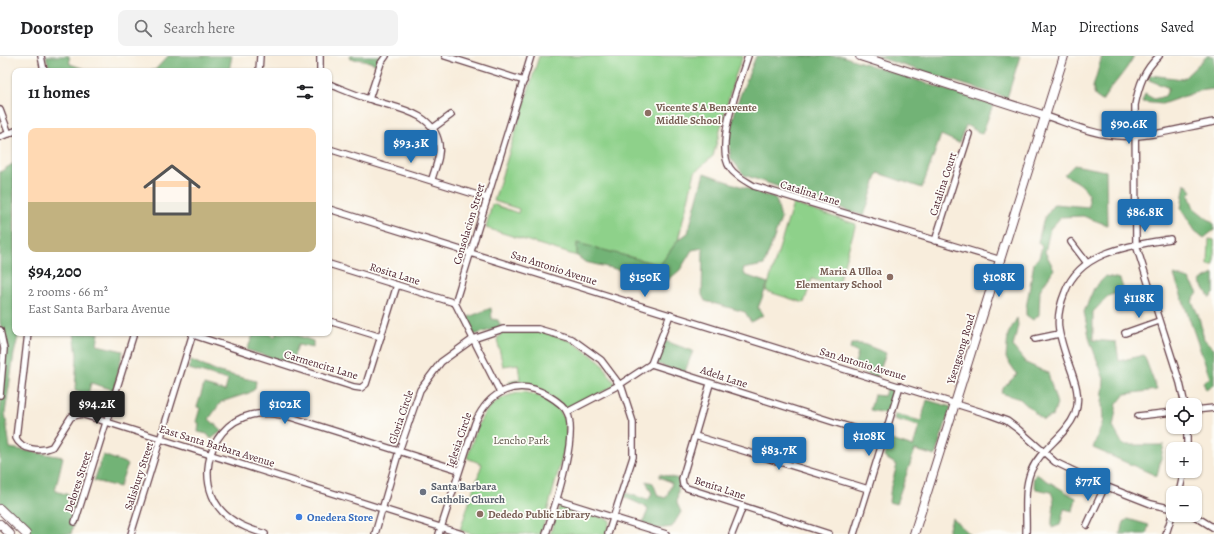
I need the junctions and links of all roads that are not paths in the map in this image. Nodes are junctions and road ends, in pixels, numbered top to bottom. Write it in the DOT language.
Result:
graph roads {
  1 [pos="40,56"];
  2 [pos="260,56"];
  3 [pos="320,56"];
  4 [pos="386,56"];
  5 [pos="445,56"];
  6 [pos="531,56"];
  7 [pos="748,56"];
  8 [pos="860,56"];
  9 [pos="1064,56"];
  10 [pos="1160,56"];
  11 [pos="43,68"];
  12 [pos="259,68"];
  13 [pos="320,68"];
  14 [pos="524,81"];
  15 [pos="332,85"];
  16 [pos="369,99"];
  17 [pos="0,110"];
  18 [pos="451,115"];
  19 [pos="1046,116"];
  20 [pos="1214,122"];
  21 [pos="433,128"];
  22 [pos="12,132"];
  23 [pos="969,134"];
  24 [pos="1135,136"];
  25 [pos="0,137"];
  26 [pos="332,150"];
  27 [pos="432,179"];
  28 [pos="487,198"];
  29 [pos="332,210"];
  30 [pos="1170,239"];
  31 [pos="935,241"];
  32 [pos="1070,242"];
  33 [pos="1136,245"];
  34 [pos="471,252"];
  35 [pos="1001,260"];
  36 [pos="1087,263"];
  37 [pos="332,265"];
  38 [pos="397,285"];
  39 [pos="455,302"];
  40 [pos="670,315"];
  41 [pos="1159,321"];
  42 [pos="332,322"];
  43 [pos="0,330"];
  44 [pos="1125,333"];
  45 [pos="1059,334"];
  46 [pos="28,336"];
  47 [pos="133,336"];
  48 [pos="192,336"];
  49 [pos="199,336"];
  50 [pos="381,337"];
  51 [pos="473,338"];
  52 [pos="1035,339"];
  53 [pos="651,364"];
  54 [pos="710,384"];
  55 [pos="619,385"];
  56 [pos="900,386"];
  57 [pos="500,392"];
  58 [pos="0,394"];
  59 [pos="1183,398"];
  60 [pos="956,403"];
  61 [pos="1214,408"];
  62 [pos="1202,409"];
  63 [pos="567,412"];
  64 [pos="1166,413"];
  65 [pos="1138,416"];
  66 [pos="107,422"];
  67 [pos="695,436"];
  68 [pos="884,438"];
  69 [pos="161,439"];
  70 [pos="399,451"];
  71 [pos="1044,452"];
  72 [pos="210,454"];
  73 [pos="459,470"];
  74 [pos="1105,486"];
  75 [pos="868,489"];
  76 [pos="556,500"];
  77 [pos="743,506"];
  78 [pos="0,509"];
  79 [pos="383,509"];
  80 [pos="1166,509"];
  81 [pos="613,518"];
  82 [pos="1202,520"];
  83 [pos="76,522"];
  84 [pos="1170,522"];
  85 [pos="0,524"];
  86 [pos="1087,525"];
  87 [pos="1214,527"];
  88 [pos="441,528"];
  89 [pos="10,534"];
  90 [pos="26,534"];
  91 [pos="131,534"];
  92 [pos="265,534"];
  93 [pos="375,534"];
  94 [pos="439,534"];
  95 [pos="462,534"];
  96 [pos="546,534"];
  97 [pos="608,534"];
  98 [pos="666,534"];
  99 [pos="732,534"];
  100 [pos="829,534"];
  101 [pos="854,534"];
  102 [pos="914,534"];
  103 [pos="1026,534"];
  104 [pos="1166,534"];
  1 -- 11 [label="street"];
  2 -- 12 [label="street"];
  3 -- 13 [label="street"];
  4 -- 16 [label="street"];
  5 -- 14 [label="street"];
  6 -- 14 [label="street, Consolacion Street"];
  7 -- 31 [label="street, Catalina Lane"];
  8 -- 19 [label="main road"];
  9 -- 19 [label="main road, Ysengsong Road"];
  10 -- 24 [label="street"];
  14 -- 28 [label="street, Consolacion Street"];
  15 -- 16 [label="street"];
  16 -- 21 [label="street"];
  17 -- 22 [label="street"];
  18 -- 21 [label="street"];
  19 -- 24 [label="street"];
  19 -- 35 [label="main road, Ysengsong Road"];
  20 -- 24 [label="street"];
  21 -- 27 [label="street"];
  22 -- 25 [label="street"];
  23 -- 31 [label="street, Catalina Court"];
  24 -- 33 [label="street"];
  26 -- 27 [label="street"];
  27 -- 28 [label="street"];
  28 -- 34 [label="street, Consolacion Street"];
  29 -- 34 [label="street, San Antonio Avenue"];
  30 -- 33 [label="street"];
  31 -- 35 [label="street, Catalina Lane"];
  32 -- 36 [label="street"];
  33 -- 36 [label="street"];
  33 -- 41 [label="street"];
  34 -- 39 [label="street, Consolacion Street"];
  34 -- 40 [label="street, San Antonio Avenue"];
  35 -- 60 [label="main road, Ysengsong Road"];
  36 -- 45 [label="street"];
  37 -- 38 [label="street, Rosita Lane"];
  38 -- 39 [label="street, Rosita Lane"];
  38 -- 50 [label="street, Carmencita Lane"];
  39 -- 51 [label="street"];
  40 -- 53 [label="street"];
  40 -- 56 [label="street, San Antonio Avenue"];
  41 -- 44 [label="street"];
  41 -- 59 [label="street"];
  42 -- 50 [label="street"];
  43 -- 58 [label="street"];
  45 -- 52 [label="street"];
  45 -- 71 [label="street"];
  46 -- 66 [label="street, East Santa Barbara Avenue"];
  47 -- 66 [label="street, Delores Street"];
  48 -- 69 [label="street, Salisbury Street"];
  49 -- 50 [label="street, Carmencita Lane"];
  51 -- 55 [label="street, Gloria Circle"];
  51 -- 57 [label="street"];
  51 -- 70 [label="street, Gloria Circle"];
  53 -- 54 [label="street, Adela Lane"];
  53 -- 55 [label="street"];
  54 -- 67 [label="street, Benita Lane"];
  54 -- 68 [label="street, Adela Lane"];
  55 -- 63 [label="street"];
  55 -- 81 [label="street, Gloria Circle"];
  56 -- 60 [label="street, San Antonio Avenue"];
  56 -- 68 [label="street"];
  57 -- 63 [label="street, Iglesia Circle"];
  57 -- 73 [label="street, Iglesia Circle"];
  60 -- 71 [label="street, San Antonio Avenue"];
  60 -- 102 [label="main road, Ysengsong Road"];
  61 -- 62 [label="street"];
  63 -- 76 [label="street"];
  64 -- 65 [label="street"];
  66 -- 69 [label="street, East Santa Barbara Avenue"];
  66 -- 83 [label="street, Delores Street"];
  67 -- 75 [label="street"];
  67 -- 77 [label="street, Benita Lane"];
  68 -- 75 [label="street"];
  69 -- 72 [label="street, East Santa Barbara Avenue"];
  69 -- 91 [label="street, Salisbury Street"];
  70 -- 72 [label="street"];
  70 -- 73 [label="street"];
  70 -- 79 [label="street, Gloria Circle"];
  71 -- 74 [label="street, San Antonio Avenue"];
  71 -- 103 [label="street"];
  72 -- 79 [label="street, East Santa Barbara Avenue"];
  72 -- 92 [label="street"];
  73 -- 88 [label="street, Iglesia Circle"];
  74 -- 80 [label="street, San Antonio Avenue"];
  74 -- 86 [label="street"];
  75 -- 101 [label="street"];
  76 -- 81 [label="street"];
  76 -- 96 [label="street"];
  77 -- 99 [label="street"];
  77 -- 100 [label="street, Benita Lane"];
  78 -- 90 [label="main road"];
  79 -- 88 [label="street, East Santa Barbara Avenue"];
  79 -- 93 [label="street, Gloria Circle"];
  81 -- 97 [label="street, Gloria Circle"];
  81 -- 98 [label="street"];
  82 -- 87 [label="street"];
  84 -- 104 [label="street"];
  85 -- 89 [label="main road"];
  88 -- 94 [label="street, Iglesia Circle"];
  88 -- 95 [label="street, East Santa Barbara Avenue"];
}
